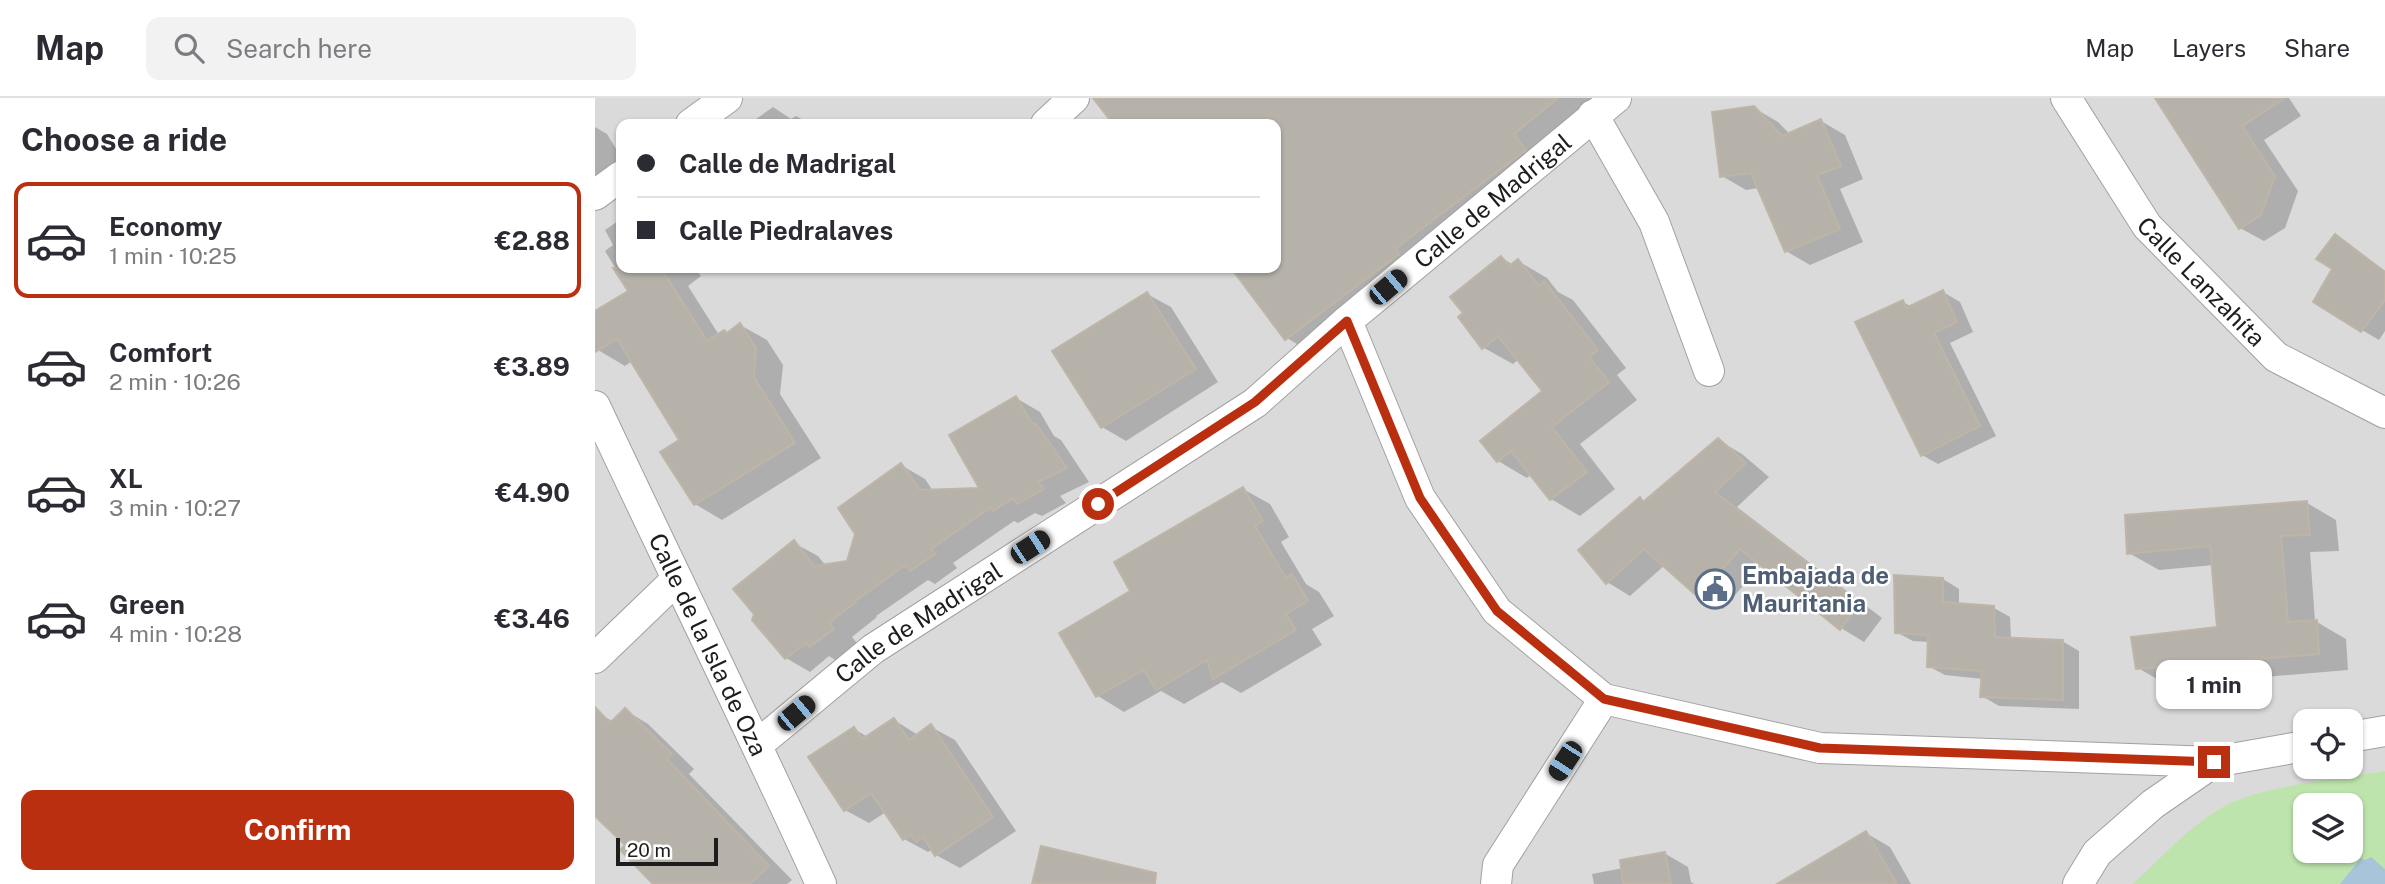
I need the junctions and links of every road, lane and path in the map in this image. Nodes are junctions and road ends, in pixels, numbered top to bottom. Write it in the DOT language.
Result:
graph roads {
  1 [pos="727,98"];
  2 [pos="1074,98"];
  3 [pos="2066,98"];
  4 [pos="1604,106"];
  5 [pos="698,119"];
  6 [pos="1051,119"];
  7 [pos="616,180"];
  8 [pos="595,195"];
  9 [pos="1347,321"];
  10 [pos="1709,371"];
  11 [pos="595,406"];
  12 [pos="2385,413"];
  13 [pos="677,580"];
  14 [pos="595,658"];
  15 [pos="1604,699"];
  16 [pos="2385,731"];
  17 [pos="2363,735"];
  18 [pos="757,745"];
  19 [pos="2293,748"];
  20 [pos="2214,762"];
  21 [pos="821,884"];
  22 [pos="1496,884"];
  23 [pos="2078,884"];
  1 -- 5 [label="street"];
  2 -- 6 [label="street"];
  3 -- 12 [label="street, Calle Lanzahíta"];
  4 -- 9 [label="street, Calle de Madrigal"];
  4 -- 10 [label="street"];
  7 -- 8 [label="street"];
  9 -- 15 [label="street"];
  9 -- 18 [label="street, Calle de Madrigal"];
  11 -- 13 [label="street, Calle de la Isla de Oza"];
  13 -- 14 [label="street"];
  13 -- 18 [label="street, Calle de la Isla de Oza"];
  15 -- 20 [label="street"];
  15 -- 22 [label="street"];
  16 -- 17 [label="street"];
  18 -- 21 [label="street, Calle de la Isla de Oza"];
  19 -- 20 [label="street"];
  20 -- 23 [label="street"];
}
